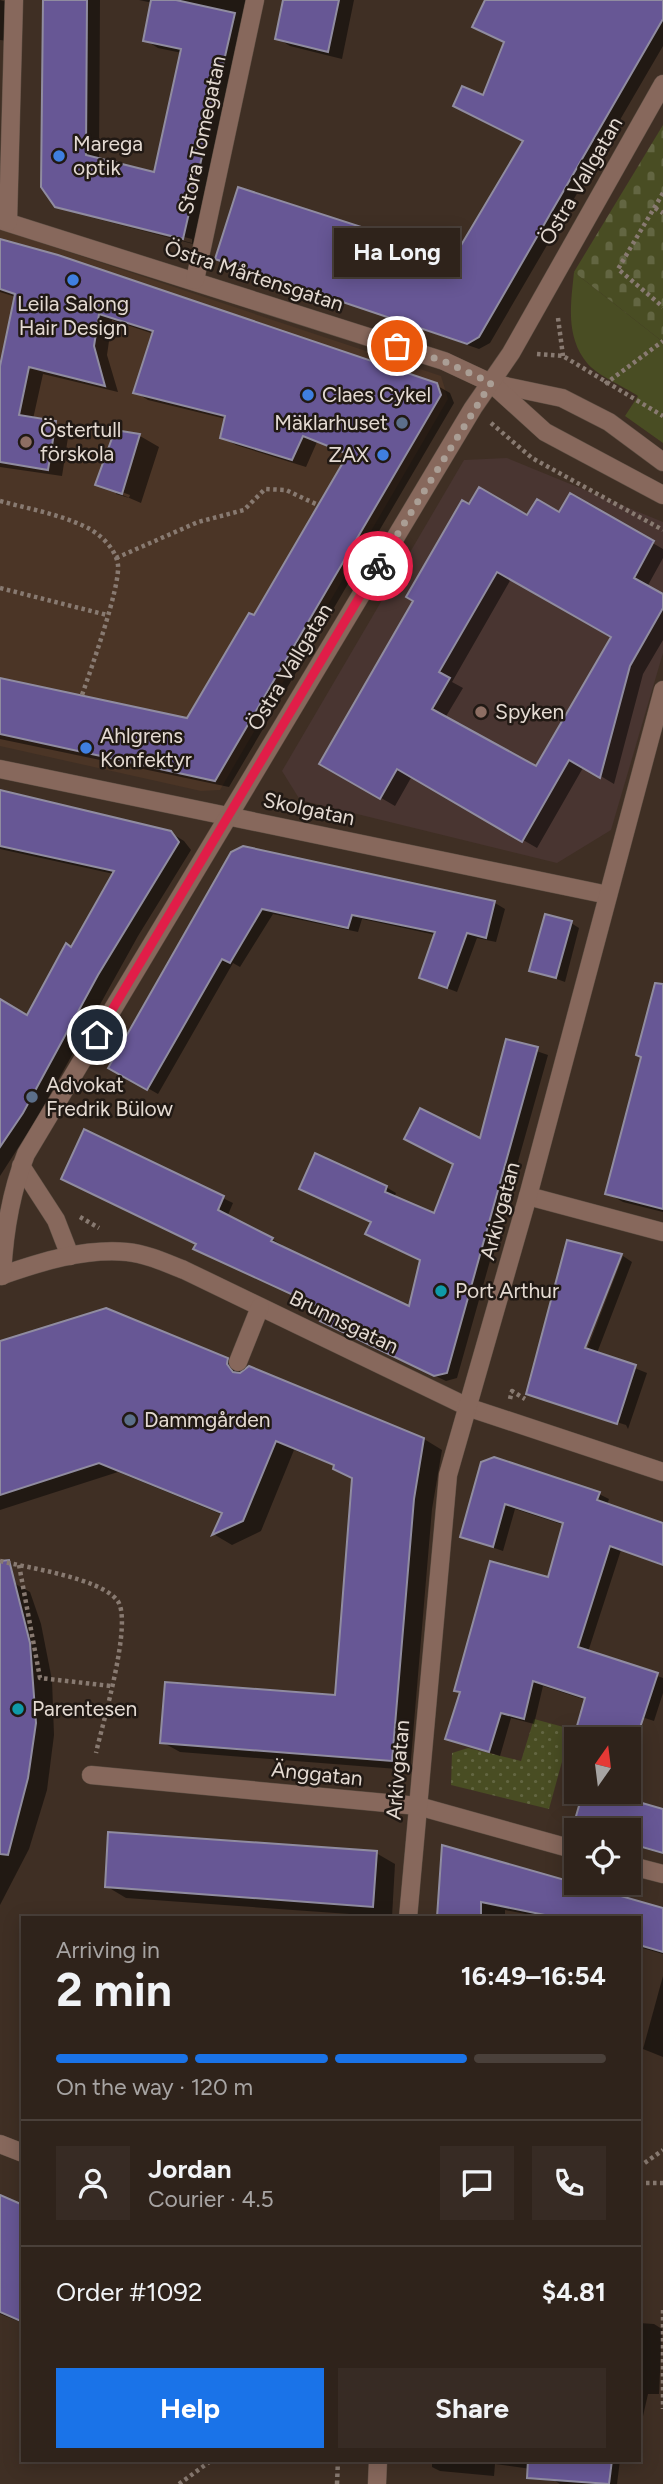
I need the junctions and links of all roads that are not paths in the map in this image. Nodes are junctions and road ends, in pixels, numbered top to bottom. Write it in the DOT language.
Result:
graph roads {
  1 [pos="15,0"];
  2 [pos="255,0"];
  3 [pos="663,84"];
  4 [pos="4,221"];
  5 [pos="195,279"];
  6 [pos="491,383"];
  7 [pos="663,462"];
  8 [pos="663,495"];
  9 [pos="663,690"];
  10 [pos="0,769"];
  11 [pos="228,816"];
  12 [pos="608,895"];
  13 [pos="21,1166"];
  14 [pos="528,1196"];
  15 [pos="663,1232"];
  16 [pos="70,1256"];
  17 [pos="1,1276"];
  18 [pos="260,1307"];
  19 [pos="238,1362"];
  20 [pos="470,1408"];
  21 [pos="663,1472"];
  22 [pos="91,1775"];
  23 [pos="418,1806"];
  24 [pos="564,1847"];
  25 [pos="641,1868"];
  26 [pos="663,1874"];
  27 [pos="408,1916"];
  28 [pos="0,2144"];
  29 [pos="21,2152"];
  30 [pos="378,2462"];
  31 [pos="377,2484"];
  1 -- 4 [label="street"];
  2 -- 5 [label="street, Stora Tomegatan"];
  3 -- 6 [label="street, Östra Vallgatan"];
  4 -- 5 [label="street, Östra Mårtensgatan"];
  5 -- 6 [label="street, Östra Mårtensgatan"];
  6 -- 7 [label="street"];
  6 -- 8 [label="street"];
  6 -- 11 [label="street, Östra Vallgatan"];
  9 -- 12 [label="street, Arkivgatan"];
  10 -- 11 [label="street, Skolgatan"];
  11 -- 12 [label="street, Skolgatan"];
  11 -- 13 [label="street, Östra Vallgatan"];
  12 -- 14 [label="street, Arkivgatan"];
  13 -- 16 [label="street"];
  13 -- 17 [label="street, Östra Vallgatan"];
  14 -- 15 [label="street"];
  14 -- 20 [label="street, Arkivgatan"];
  16 -- 17 [label="street, Brunnsgatan"];
  16 -- 18 [label="street, Brunnsgatan"];
  18 -- 19 [label="street"];
  18 -- 20 [label="street, Brunnsgatan"];
  20 -- 21 [label="street, Brunnsgatan"];
  20 -- 23 [label="street, Arkivgatan"];
  22 -- 23 [label="street, Änggatan"];
  23 -- 24 [label="street, Änggatan"];
  23 -- 27 [label="street, Arkivgatan"];
  25 -- 26 [label="street"];
  28 -- 29 [label="street"];
  30 -- 31 [label="street"];
}
